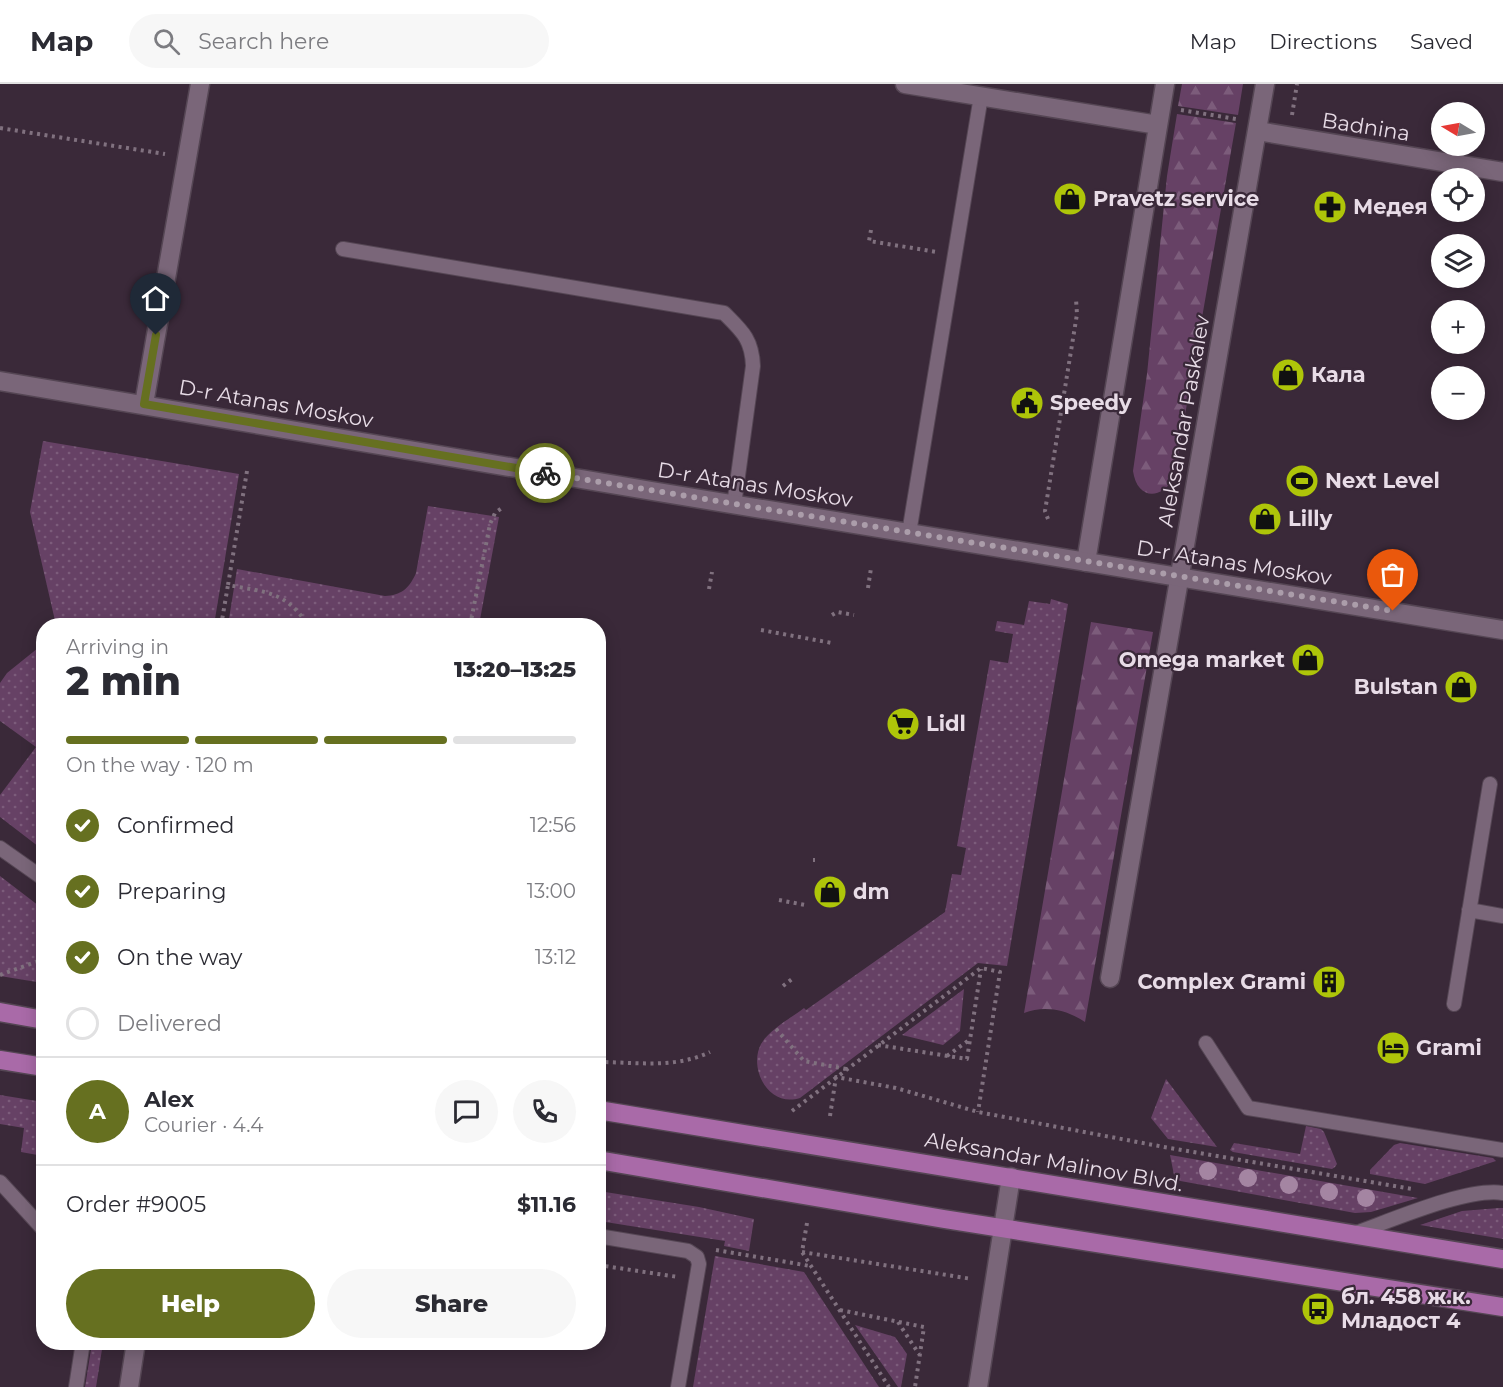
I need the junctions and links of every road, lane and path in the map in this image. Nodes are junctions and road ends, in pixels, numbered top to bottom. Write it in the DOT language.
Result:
graph roads {
  1 [pos="200,84"];
  2 [pos="905,84"];
  3 [pos="1165,84"];
  4 [pos="1265,84"];
  5 [pos="1297,84"];
  6 [pos="981,96"];
  7 [pos="1178,110"];
  8 [pos="1237,119"];
  9 [pos="1290,122"];
  10 [pos="1158,125"];
  11 [pos="0,128"];
  12 [pos="1258,131"];
  13 [pos="187,157"];
  14 [pos="1503,172"];
  15 [pos="871,230"];
  16 [pos="343,249"];
  17 [pos="956,256"];
  18 [pos="1076,298"];
  19 [pos="0,381"];
  20 [pos="144,404"];
  21 [pos="247,471"];
  22 [pos="734,505"];
  23 [pos="502,508"];
  24 [pos="1048,519"];
  25 [pos="909,533"];
  26 [pos="1086,562"];
  27 [pos="871,568"];
  28 [pos="712,572"];
  29 [pos="1180,577"];
  30 [pos="228,585"];
  31 [pos="868,588"];
  32 [pos="709,589"];
  33 [pos="832,615"];
  34 [pos="854,615"];
  35 [pos="222,618"];
  36 [pos="303,618"];
  37 [pos="471,618"];
  38 [pos="761,630"];
  39 [pos="1503,630"];
  40 [pos="832,643"];
  41 [pos="1490,784"];
  42 [pos="0,848"];
  43 [pos="36,873"];
  44 [pos="779,900"];
  45 [pos="805,905"];
  46 [pos="1469,910"];
  47 [pos="1503,916"];
  48 [pos="36,962"];
  49 [pos="981,969"];
  50 [pos="0,975"];
  51 [pos="792,978"];
  52 [pos="1110,978"];
  53 [pos="783,986"];
  54 [pos="1454,1004"];
  55 [pos="0,1012"];
  56 [pos="36,1019"];
  57 [pos="776,1029"];
  58 [pos="970,1039"];
  59 [pos="1206,1043"];
  60 [pos="878,1045"];
  61 [pos="710,1052"];
  62 [pos="947,1056"];
  63 [pos="0,1060"];
  64 [pos="606,1062"];
  65 [pos="36,1066"];
  66 [pos="846,1069"];
  67 [pos="836,1077"];
  68 [pos="606,1111"];
  69 [pos="792,1111"];
  70 [pos="978,1112"];
  71 [pos="830,1116"];
  72 [pos="1503,1150"];
  73 [pos="606,1161"];
  74 [pos="1011,1177"];
  75 [pos="0,1182"];
  76 [pos="1413,1189"];
  77 [pos="1503,1193"];
  78 [pos="36,1221"];
  79 [pos="807,1223"];
  80 [pos="1003,1227"];
  81 [pos="1352,1234"];
  82 [pos="606,1237"];
  83 [pos="802,1252"];
  84 [pos="697,1257"];
  85 [pos="1503,1259"];
  86 [pos="606,1266"];
  87 [pos="810,1266"];
  88 [pos="696,1280"];
  89 [pos="979,1280"];
  90 [pos="1503,1306"];
  91 [pos="839,1310"];
  92 [pos="898,1322"];
  93 [pos="82,1350"];
  94 [pos="135,1350"];
  95 [pos="920,1354"];
  96 [pos="76,1387"];
  97 [pos="129,1387"];
  98 [pos="678,1387"];
  99 [pos="889,1387"];
  100 [pos="915,1387"];
  101 [pos="978,1387"];
  1 -- 13 [label="street"];
  2 -- 6 [label="street"];
  3 -- 10 [label="street"];
  4 -- 12 [label="street, Aleksandar Paskalev"];
  5 -- 9 [label="path"];
  6 -- 10 [label="street"];
  6 -- 17 [label="lane"];
  7 -- 8 [label="path"];
  10 -- 26 [label="street"];
  11 -- 13 [label="path"];
  12 -- 14 [label="street, Badnina"];
  12 -- 29 [label="street, Aleksandar Paskalev"];
  13 -- 20 [label="street"];
  15 -- 17 [label="path"];
  16 -- 22 [label="lane"];
  17 -- 25 [label="lane"];
  18 -- 24 [label="path"];
  19 -- 20 [label="street, D-r Atanas Moskov"];
  20 -- 22 [label="street, D-r Atanas Moskov"];
  21 -- 30 [label="path"];
  22 -- 25 [label="street, D-r Atanas Moskov"];
  23 -- 37 [label="path"];
  25 -- 26 [label="street, D-r Atanas Moskov"];
  26 -- 29 [label="street, D-r Atanas Moskov"];
  27 -- 31 [label="path"];
  28 -- 32 [label="path"];
  29 -- 39 [label="street, D-r Atanas Moskov"];
  29 -- 52 [label="street, Aleksandar Paskalev"];
  30 -- 35 [label="path"];
  30 -- 36 [label="path"];
  33 -- 34 [label="path"];
  38 -- 40 [label="path"];
  41 -- 46 [label="lane"];
  42 -- 43 [label="lane"];
  44 -- 45 [label="path"];
  46 -- 47 [label="lane"];
  46 -- 54 [label="lane"];
  48 -- 50 [label="path"];
  49 -- 58 [label="path"];
  49 -- 60 [label="path"];
  49 -- 70 [label="path"];
  51 -- 53 [label="path"];
  55 -- 56 [label="main road"];
  57 -- 66 [label="path"];
  58 -- 62 [label="path"];
  58 -- 62 [label="path"];
  59 -- 72 [label="lane"];
  60 -- 62 [label="path"];
  60 -- 66 [label="path"];
  61 -- 64 [label="path"];
  63 -- 65 [label="main road"];
  66 -- 67 [label="path"];
  67 -- 69 [label="path"];
  67 -- 70 [label="path"];
  67 -- 71 [label="path"];
  68 -- 74 [label="main road, Aleksandar Malinov Blvd."];
  70 -- 76 [label="path"];
  73 -- 80 [label="main road"];
  74 -- 80 [label="street"];
  74 -- 81 [label="main road, Aleksandar Malinov Blvd."];
  75 -- 78 [label="lane"];
  77 -- 81 [label="lane"];
  79 -- 83 [label="path"];
  80 -- 90 [label="main road"];
  80 -- 101 [label="street"];
  81 -- 85 [label="main road, Aleksandar Malinov Blvd."];
  82 -- 84 [label="lane"];
  83 -- 87 [label="path"];
  83 -- 89 [label="path"];
  84 -- 87 [label="path"];
  84 -- 88 [label="lane"];
  86 -- 88 [label="path"];
  87 -- 91 [label="path"];
  88 -- 98 [label="lane"];
  91 -- 92 [label="path"];
  91 -- 99 [label="path"];
  92 -- 95 [label="path"];
  92 -- 95 [label="path"];
  93 -- 96 [label="lane"];
  94 -- 97 [label="street"];
  95 -- 100 [label="path"];
}
